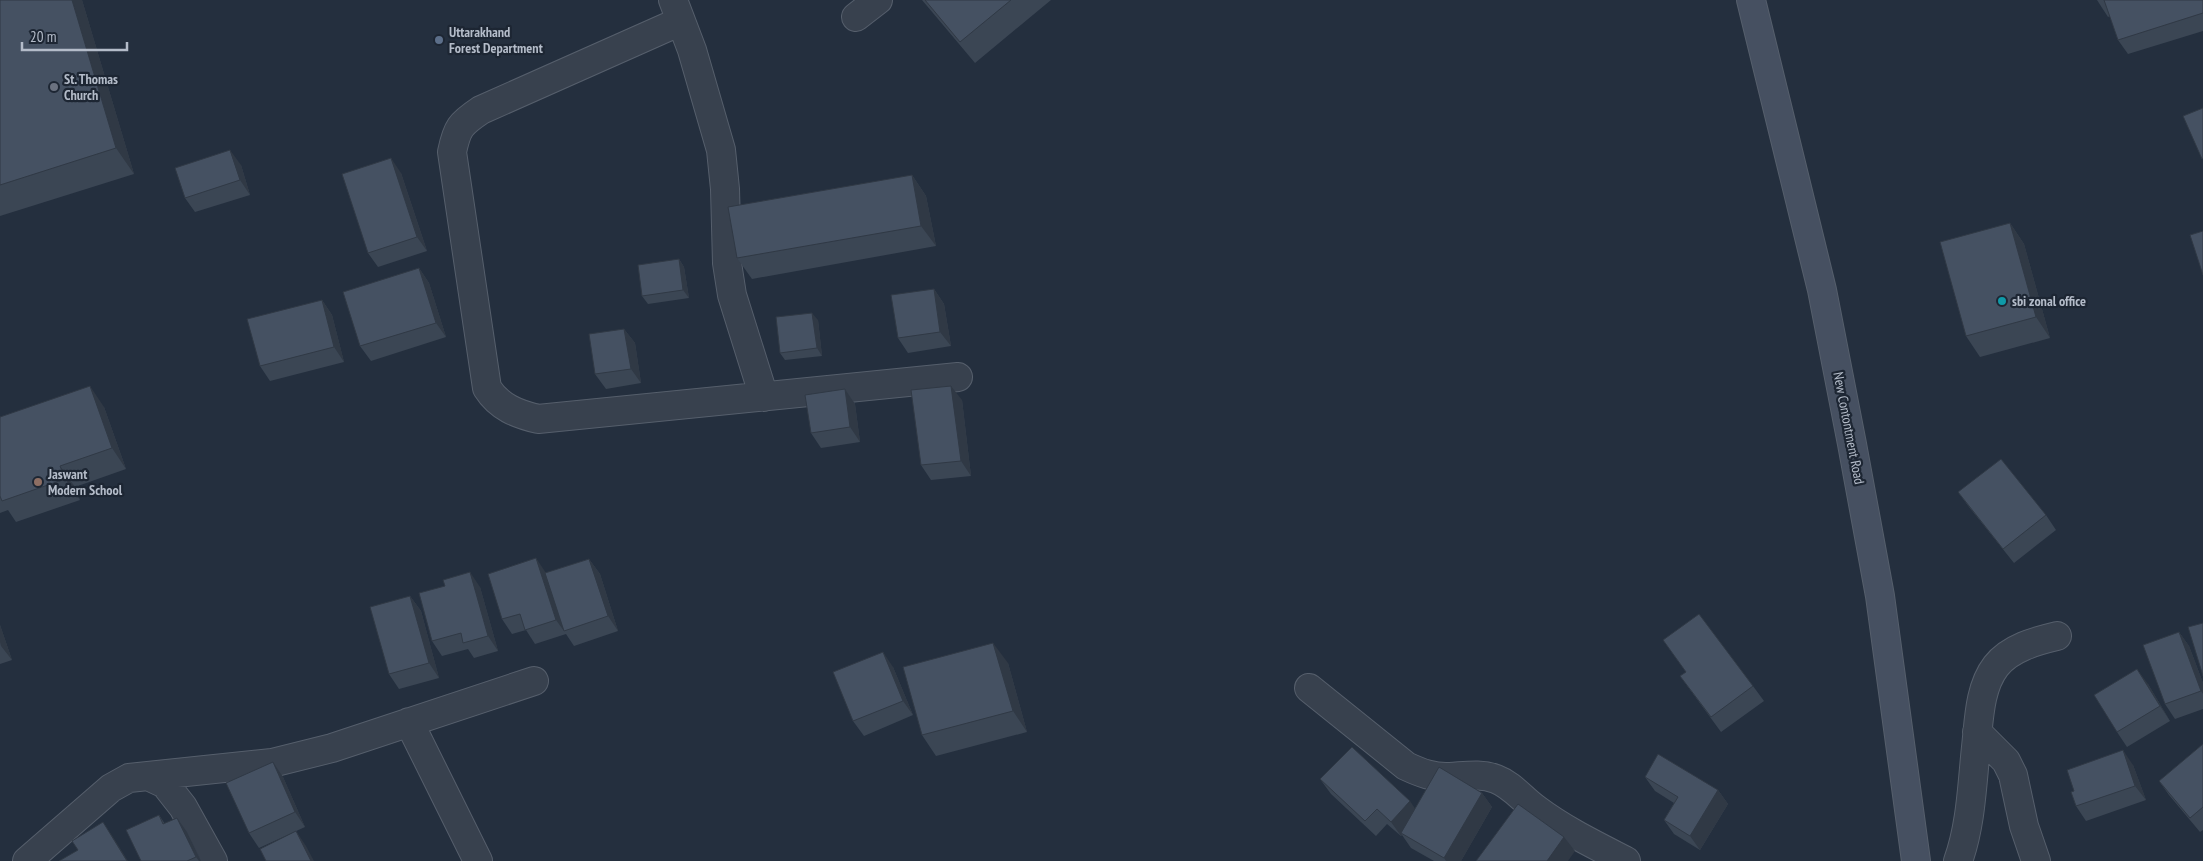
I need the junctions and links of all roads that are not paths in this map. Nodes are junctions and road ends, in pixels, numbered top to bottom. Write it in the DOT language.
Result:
graph roads {
  1 [pos="878,0"];
  2 [pos="1751,0"];
  3 [pos="677,11"];
  4 [pos="856,17"];
  5 [pos="958,377"];
  6 [pos="764,397"];
  7 [pos="2057,636"];
  8 [pos="534,681"];
  9 [pos="1309,688"];
  10 [pos="409,722"];
  11 [pos="1978,732"];
  12 [pos="148,776"];
  13 [pos="27,861"];
  14 [pos="213,861"];
  15 [pos="478,861"];
  16 [pos="1626,861"];
  17 [pos="1916,861"];
  18 [pos="1958,861"];
  19 [pos="2036,861"];
  1 -- 4 [label="street"];
  2 -- 17 [label="street, New Contontment Road"];
  3 -- 6 [label="street"];
  3 -- 6 [label="street"];
  5 -- 6 [label="street"];
  7 -- 11 [label="street"];
  8 -- 10 [label="street"];
  9 -- 16 [label="street"];
  10 -- 12 [label="street"];
  10 -- 15 [label="street"];
  11 -- 18 [label="street"];
  11 -- 19 [label="street"];
  12 -- 13 [label="street"];
  12 -- 14 [label="street"];
}
